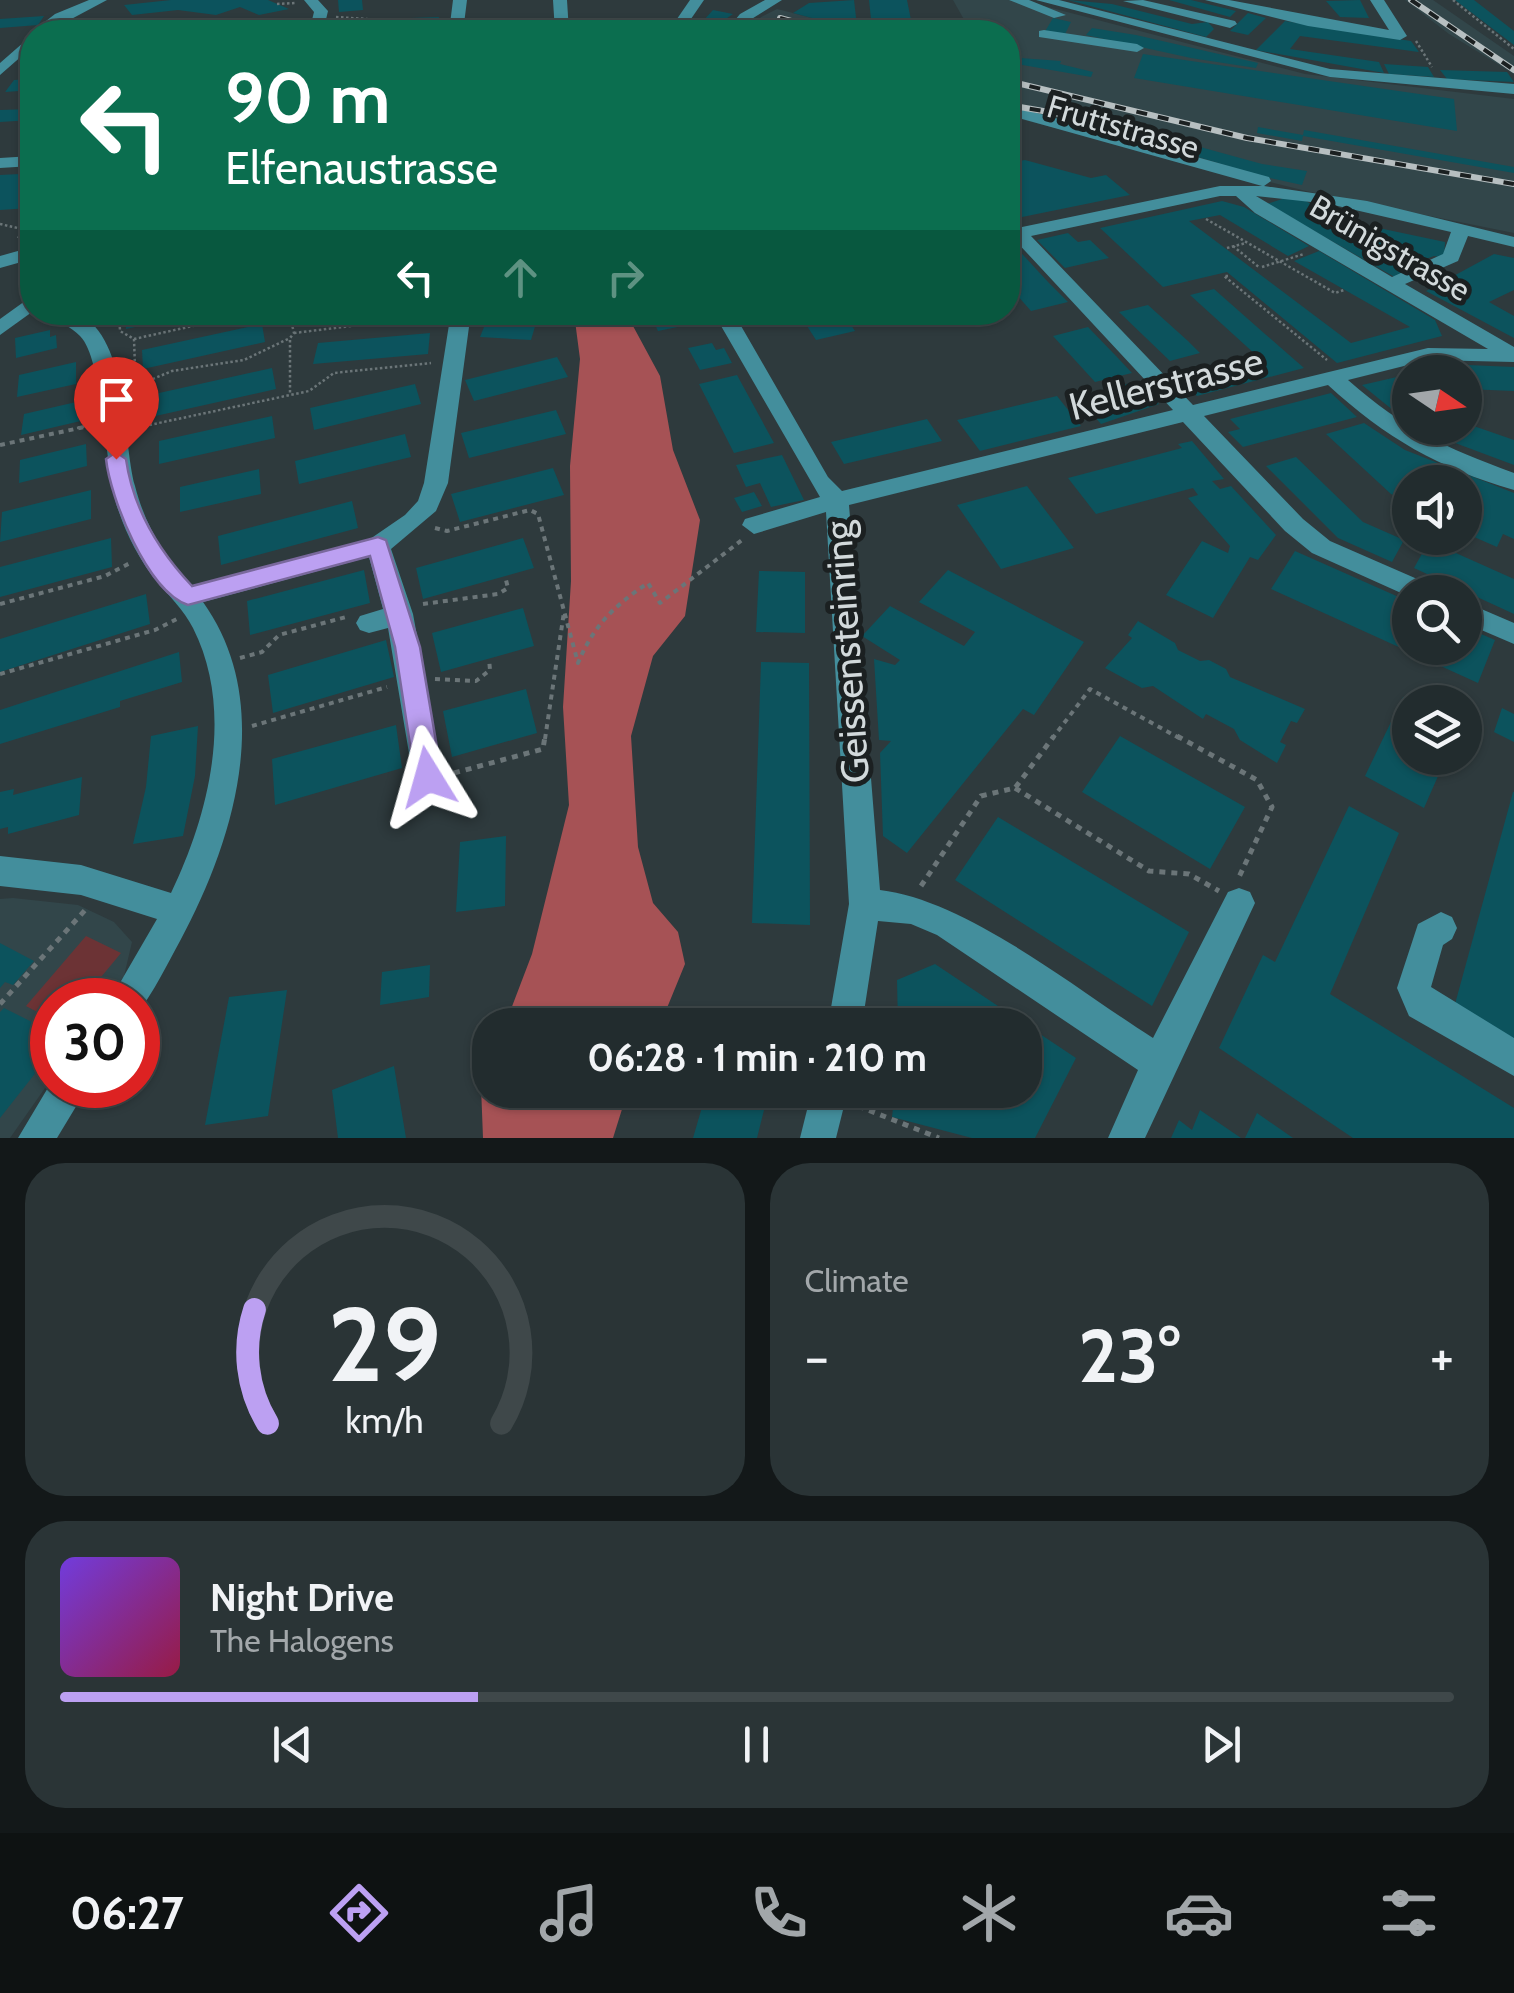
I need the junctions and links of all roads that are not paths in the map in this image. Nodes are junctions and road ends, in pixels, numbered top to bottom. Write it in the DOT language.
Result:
graph roads {
  1 [pos="100,0"];
  2 [pos="776,0"];
  3 [pos="1016,0"];
  4 [pos="1044,0"];
  5 [pos="1212,0"];
  6 [pos="1377,0"];
  7 [pos="1130,1"];
  8 [pos="730,8"];
  9 [pos="1247,8"];
  10 [pos="1326,9"];
  11 [pos="1282,16"];
  12 [pos="745,17"];
  13 [pos="62,20"];
  14 [pos="742,20"];
  15 [pos="1230,24"];
  16 [pos="1327,26"];
  17 [pos="1267,30"];
  18 [pos="1044,34"];
  19 [pos="1077,39"];
  20 [pos="1210,44"];
  21 [pos="1138,48"];
  22 [pos="20,51"];
  23 [pos="0,71"];
  24 [pos="1514,90"];
  25 [pos="1020,113"];
  26 [pos="1020,128"];
  27 [pos="1229,190"];
  28 [pos="1290,193"];
  29 [pos="1461,230"];
  30 [pos="1020,233"];
  31 [pos="1020,241"];
  32 [pos="1514,242"];
  33 [pos="1393,283"];
  34 [pos="20,313"];
  35 [pos="75,325"];
  36 [pos="459,325"];
  37 [pos="730,325"];
  38 [pos="0,330"];
  39 [pos="1514,356"];
  40 [pos="1340,377"];
  41 [pos="1192,414"];
  42 [pos="1514,482"];
  43 [pos="837,500"];
  44 [pos="754,525"];
  45 [pos="378,546"];
  46 [pos="1392,579"];
  47 [pos="184,607"];
  48 [pos="400,611"];
  49 [pos="353,616"];
  50 [pos="1482,620"];
  51 [pos="1514,634"];
  52 [pos="428,777"];
  53 [pos="0,871"];
  54 [pos="1235,893"];
  55 [pos="865,904"];
  56 [pos="180,912"];
  57 [pos="1441,928"];
  58 [pos="140,978"];
  59 [pos="849,1008"];
  60 [pos="1514,1058"];
  61 [pos="1159,1063"];
  62 [pos="56,1108"];
  63 [pos="838,1108"];
  64 [pos="36,1138"];
  65 [pos="818,1138"];
  66 [pos="1126,1138"];
  1 -- 13 [label="street"];
  2 -- 12 [label="street"];
  3 -- 19 [label="street"];
  4 -- 20 [label="street"];
  5 -- 9 [label="street"];
  6 -- 16 [label="street"];
  7 -- 15 [label="street"];
  8 -- 12 [label="street"];
  9 -- 11 [label="street"];
  9 -- 15 [label="street"];
  10 -- 16 [label="street"];
  11 -- 16 [label="street"];
  11 -- 17 [label="street"];
  12 -- 14 [label="street"];
  15 -- 20 [label="street"];
  18 -- 19 [label="street"];
  19 -- 21 [label="street"];
  20 -- 24 [label="street"];
  22 -- 23 [label="street"];
  25 -- 28 [label="street"];
  26 -- 27 [label="street, Fruttstrasse"];
  27 -- 28 [label="street, Fruttstrasse"];
  27 -- 30 [label="street"];
  27 -- 33 [label="street, Brünigstrasse"];
  28 -- 29 [label="street, Fruttstrasse"];
  29 -- 32 [label="street, Fruttstrasse"];
  29 -- 33 [label="street"];
  31 -- 41 [label="street"];
  33 -- 39 [label="street, Brünigstrasse"];
  34 -- 38 [label="street"];
  35 -- 47 [label="street"];
  36 -- 45 [label="street"];
  37 -- 43 [label="street, Geissensteinring"];
  39 -- 40 [label="street, Kellerstrasse"];
  40 -- 41 [label="street, Kellerstrasse"];
  40 -- 42 [label="street"];
  41 -- 43 [label="street, Kellerstrasse"];
  41 -- 46 [label="street"];
  43 -- 44 [label="street, Kellerstrasse"];
  43 -- 55 [label="street, Geissensteinring"];
  45 -- 47 [label="street"];
  45 -- 48 [label="street"];
  47 -- 56 [label="street"];
  48 -- 49 [label="street"];
  48 -- 52 [label="street"];
  50 -- 51 [label="street"];
  53 -- 56 [label="street"];
  54 -- 61 [label="street"];
  55 -- 59 [label="street, Geissensteinring"];
  55 -- 61 [label="street"];
  56 -- 58 [label="street"];
  57 -- 60 [label="street"];
  61 -- 66 [label="street"];
  62 -- 64 [label="street"];
  63 -- 65 [label="street"];
}
